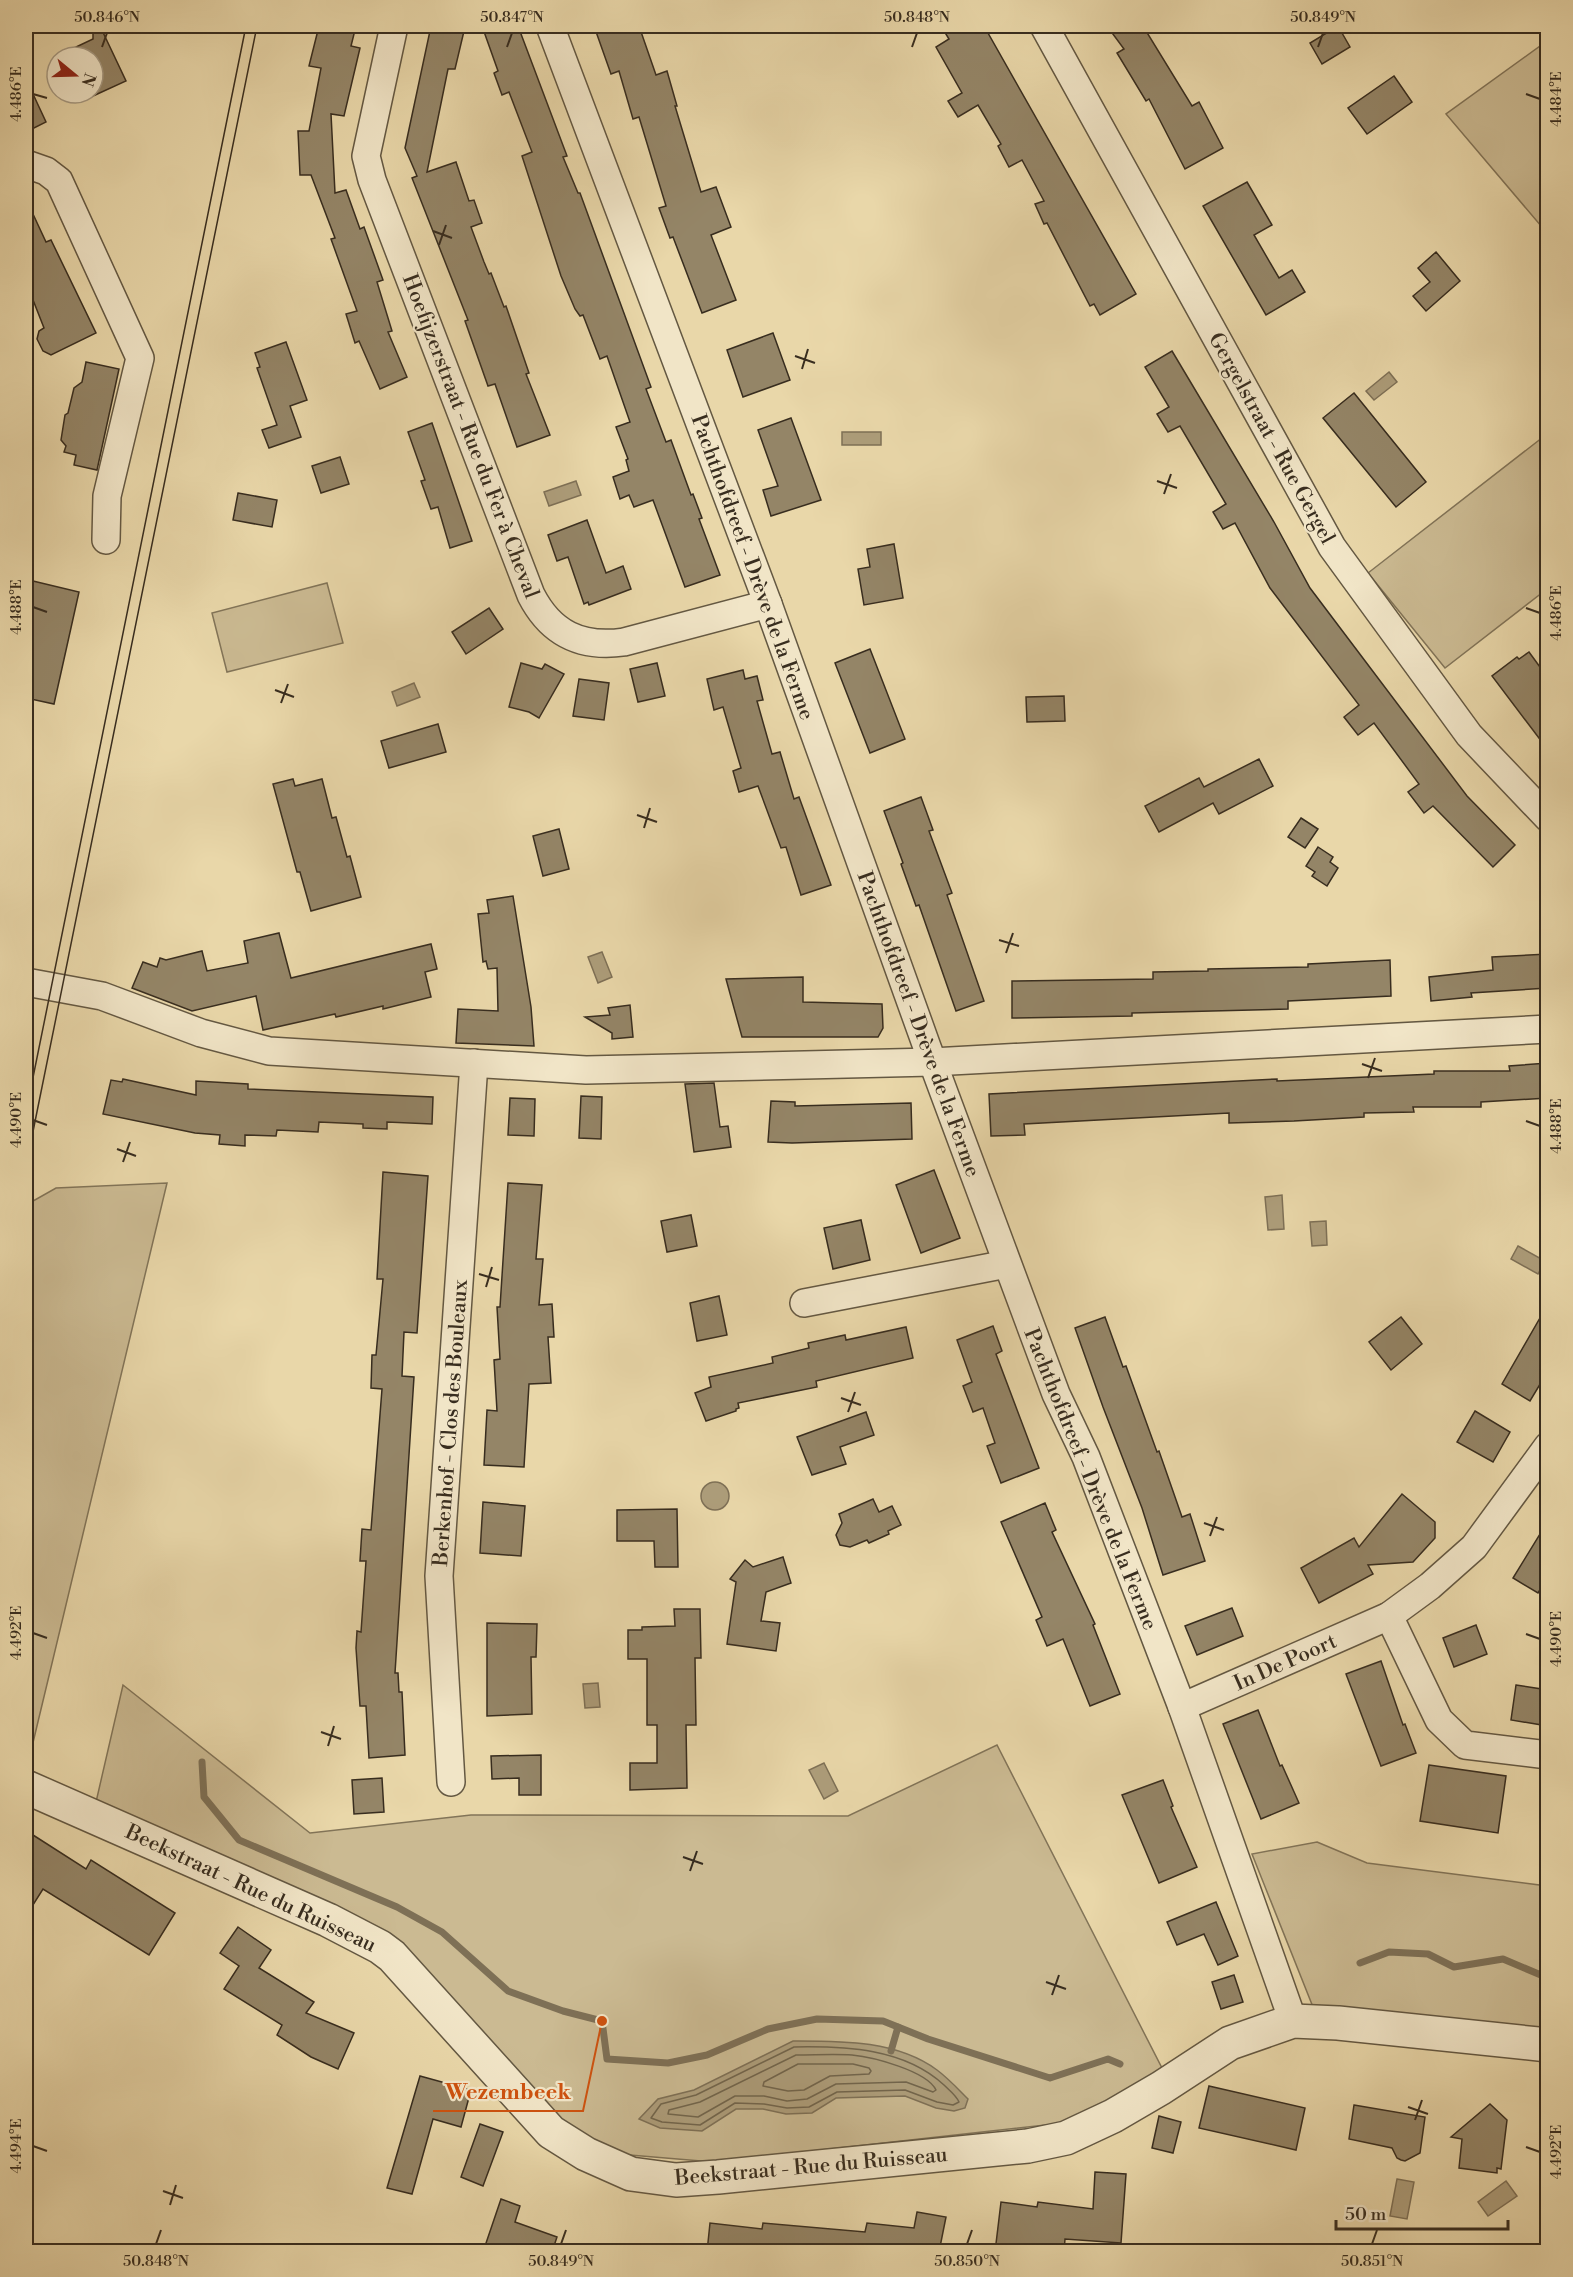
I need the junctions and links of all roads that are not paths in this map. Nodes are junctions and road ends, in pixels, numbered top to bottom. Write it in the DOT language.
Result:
graph roads {
  1 [pos="394,26"];
  2 [pos="550,26"];
  3 [pos="1044,26"];
  4 [pos="26,164"];
  5 [pos="106,540"];
  6 [pos="768,604"];
  7 [pos="1548,818"];
  8 [pos="26,982"];
  9 [pos="1548,1029"];
  10 [pos="932,1062"];
  11 [pos="474,1063"];
  12 [pos="1007,1264"];
  13 [pos="804,1303"];
  14 [pos="1548,1446"];
  15 [pos="1389,1616"];
  16 [pos="1182,1707"];
  17 [pos="1548,1755"];
  18 [pos="451,1782"];
  19 [pos="26,1787"];
  20 [pos="1293,2021"];
  21 [pos="1548,2045"];
  1 -- 6 [label="street, Hoefijzerstraat - Rue du Fer à Cheval"];
  2 -- 6 [label="street, Pachthofdreef - Drève de la Ferme"];
  3 -- 7 [label="street, Gergelstraat - Rue Gergel"];
  4 -- 5 [label="street"];
  6 -- 10 [label="street, Pachthofdreef - Drève de la Ferme"];
  8 -- 11 [label="street"];
  9 -- 10 [label="street"];
  10 -- 11 [label="street"];
  10 -- 12 [label="street, Pachthofdreef - Drève de la Ferme"];
  11 -- 18 [label="street, Berkenhof - Clos des Bouleaux"];
  12 -- 13 [label="street"];
  12 -- 16 [label="street, Pachthofdreef - Drève de la Ferme"];
  14 -- 15 [label="street, In De Poort"];
  15 -- 16 [label="street, In De Poort"];
  15 -- 17 [label="street"];
  16 -- 20 [label="street, Pachthofdreef - Drève de la Ferme"];
  19 -- 20 [label="street, Beekstraat - Rue du Ruisseau"];
  20 -- 21 [label="street, Beekstraat - Rue du Ruisseau"];
}
